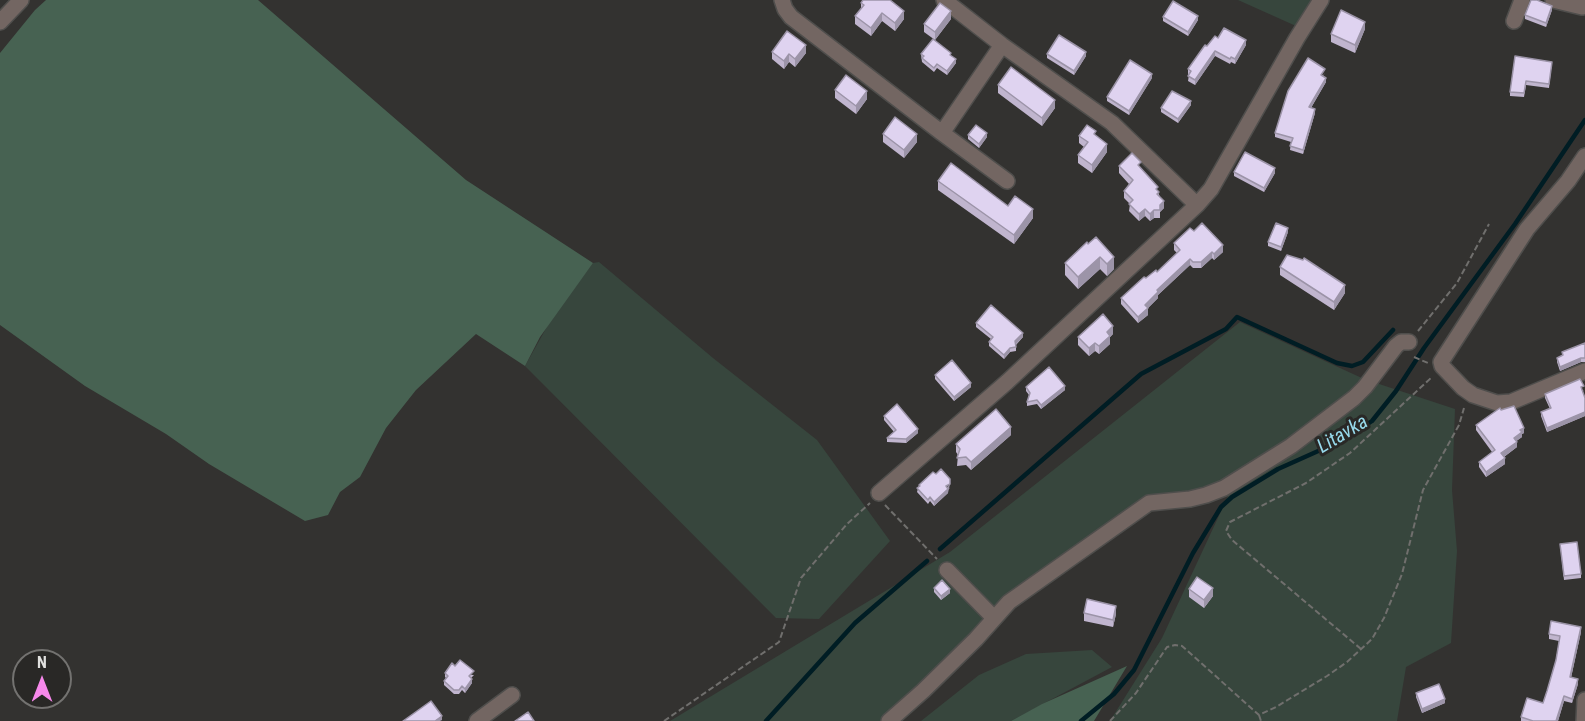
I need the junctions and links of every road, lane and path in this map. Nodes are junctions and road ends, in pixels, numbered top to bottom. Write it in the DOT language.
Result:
graph roads {
  1 [pos="21,0"];
  2 [pos="782,0"];
  3 [pos="944,0"];
  4 [pos="1321,0"];
  5 [pos="1522,0"];
  6 [pos="1559,1"];
  7 [pos="1582,7"];
  8 [pos="1514,21"];
  9 [pos="0,22"];
  10 [pos="1002,45"];
  11 [pos="942,133"];
  12 [pos="1585,156"];
  13 [pos="1007,181"];
  14 [pos="1197,205"];
  15 [pos="1490,224"];
  16 [pos="1409,348"];
  17 [pos="1424,362"];
  18 [pos="1442,364"];
  19 [pos="1585,371"];
  20 [pos="1473,395"];
  21 [pos="879,493"];
  22 [pos="928,550"];
  23 [pos="947,570"];
  24 [pos="994,618"];
  25 [pos="1361,649"];
  26 [pos="512,695"];
  27 [pos="1585,700"];
  28 [pos="1259,715"];
  29 [pos="477,721"];
  30 [pos="664,721"];
  31 [pos="889,721"];
  32 [pos="1110,721"];
  33 [pos="1261,721"];
  34 [pos="1584,721"];
  1 -- 9 [label="street"];
  2 -- 11 [label="street"];
  3 -- 10 [label="street"];
  4 -- 14 [label="street"];
  5 -- 8 [label="street"];
  6 -- 7 [label="street"];
  10 -- 11 [label="street"];
  10 -- 14 [label="street"];
  11 -- 13 [label="street"];
  12 -- 18 [label="street"];
  14 -- 21 [label="street"];
  15 -- 16 [label="path"];
  16 -- 17 [label="path"];
  16 -- 24 [label="street"];
  18 -- 20 [label="street"];
  18 -- 25 [label="path"];
  19 -- 20 [label="street"];
  20 -- 25 [label="path"];
  21 -- 22 [label="path"];
  21 -- 30 [label="path"];
  23 -- 24 [label="street"];
  24 -- 31 [label="street"];
  25 -- 28 [label="path"];
  26 -- 29 [label="street"];
  27 -- 34 [label="street"];
  28 -- 32 [label="path"];
  28 -- 33 [label="path"];
}
